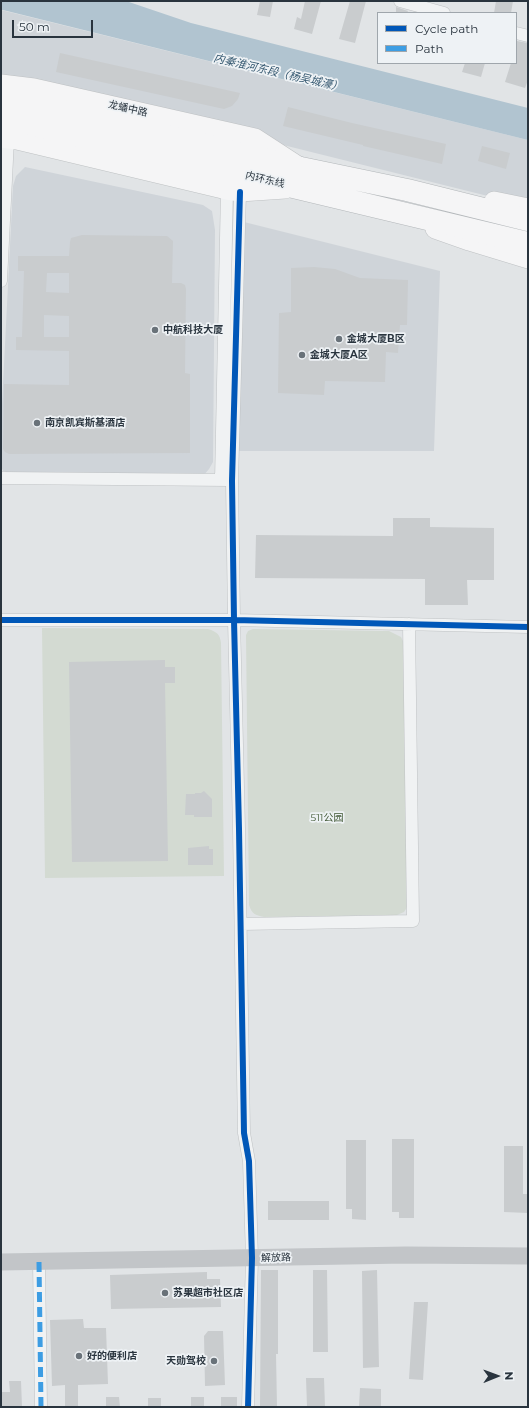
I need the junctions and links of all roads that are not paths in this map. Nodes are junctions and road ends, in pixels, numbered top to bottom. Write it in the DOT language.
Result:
graph roads {
  1 [pos="400,1"];
  2 [pos="440,12"];
  3 [pos="517,32"];
  4 [pos="528,36"];
  5 [pos="1,84"];
  6 [pos="1,100"];
  7 [pos="3,132"];
  8 [pos="299,178"];
  9 [pos="407,190"];
  10 [pos="233,191"];
  11 [pos="381,208"];
  12 [pos="528,208"];
  13 [pos="528,220"];
  14 [pos="528,244"];
  15 [pos="528,259"];
  16 [pos="1,281"];
  17 [pos="1,478"];
  18 [pos="227,480"];
  19 [pos="1,620"];
  20 [pos="234,620"];
  21 [pos="409,624"];
  22 [pos="528,627"];
  23 [pos="241,924"];
  24 [pos="528,1256"];
  25 [pos="252,1258"];
  26 [pos="1,1262"];
  27 [pos="39,1262"];
  28 [pos="41,1407"];
  29 [pos="248,1407"];
  1 -- 2 [label="street"];
  3 -- 4 [label="street"];
  5 -- 8 [label="main road, 龙蟠中路"];
  6 -- 8 [label="highway, 内环东线"];
  7 -- 8 [label="highway, 内环东线"];
  7 -- 10 [label="main road"];
  7 -- 16 [label="street"];
  8 -- 9 [label="highway, 内环东线"];
  8 -- 10 [label="main road"];
  8 -- 11 [label="highway, 内环东线"];
  9 -- 12 [label="main road"];
  9 -- 13 [label="highway, 内环东线"];
  10 -- 18 [label="street"];
  11 -- 14 [label="highway, 内环东线"];
  11 -- 15 [label="main road"];
  17 -- 18 [label="street"];
  18 -- 20 [label="street"];
  19 -- 20 [label="street"];
  20 -- 21 [label="street"];
  20 -- 23 [label="street"];
  21 -- 22 [label="street"];
  21 -- 23 [label="street"];
  23 -- 25 [label="street"];
  24 -- 25 [label="street, 解放路"];
  25 -- 27 [label="street, 解放路"];
  25 -- 29 [label="street"];
  26 -- 27 [label="street, 解放路"];
  27 -- 28 [label="street"];
}
